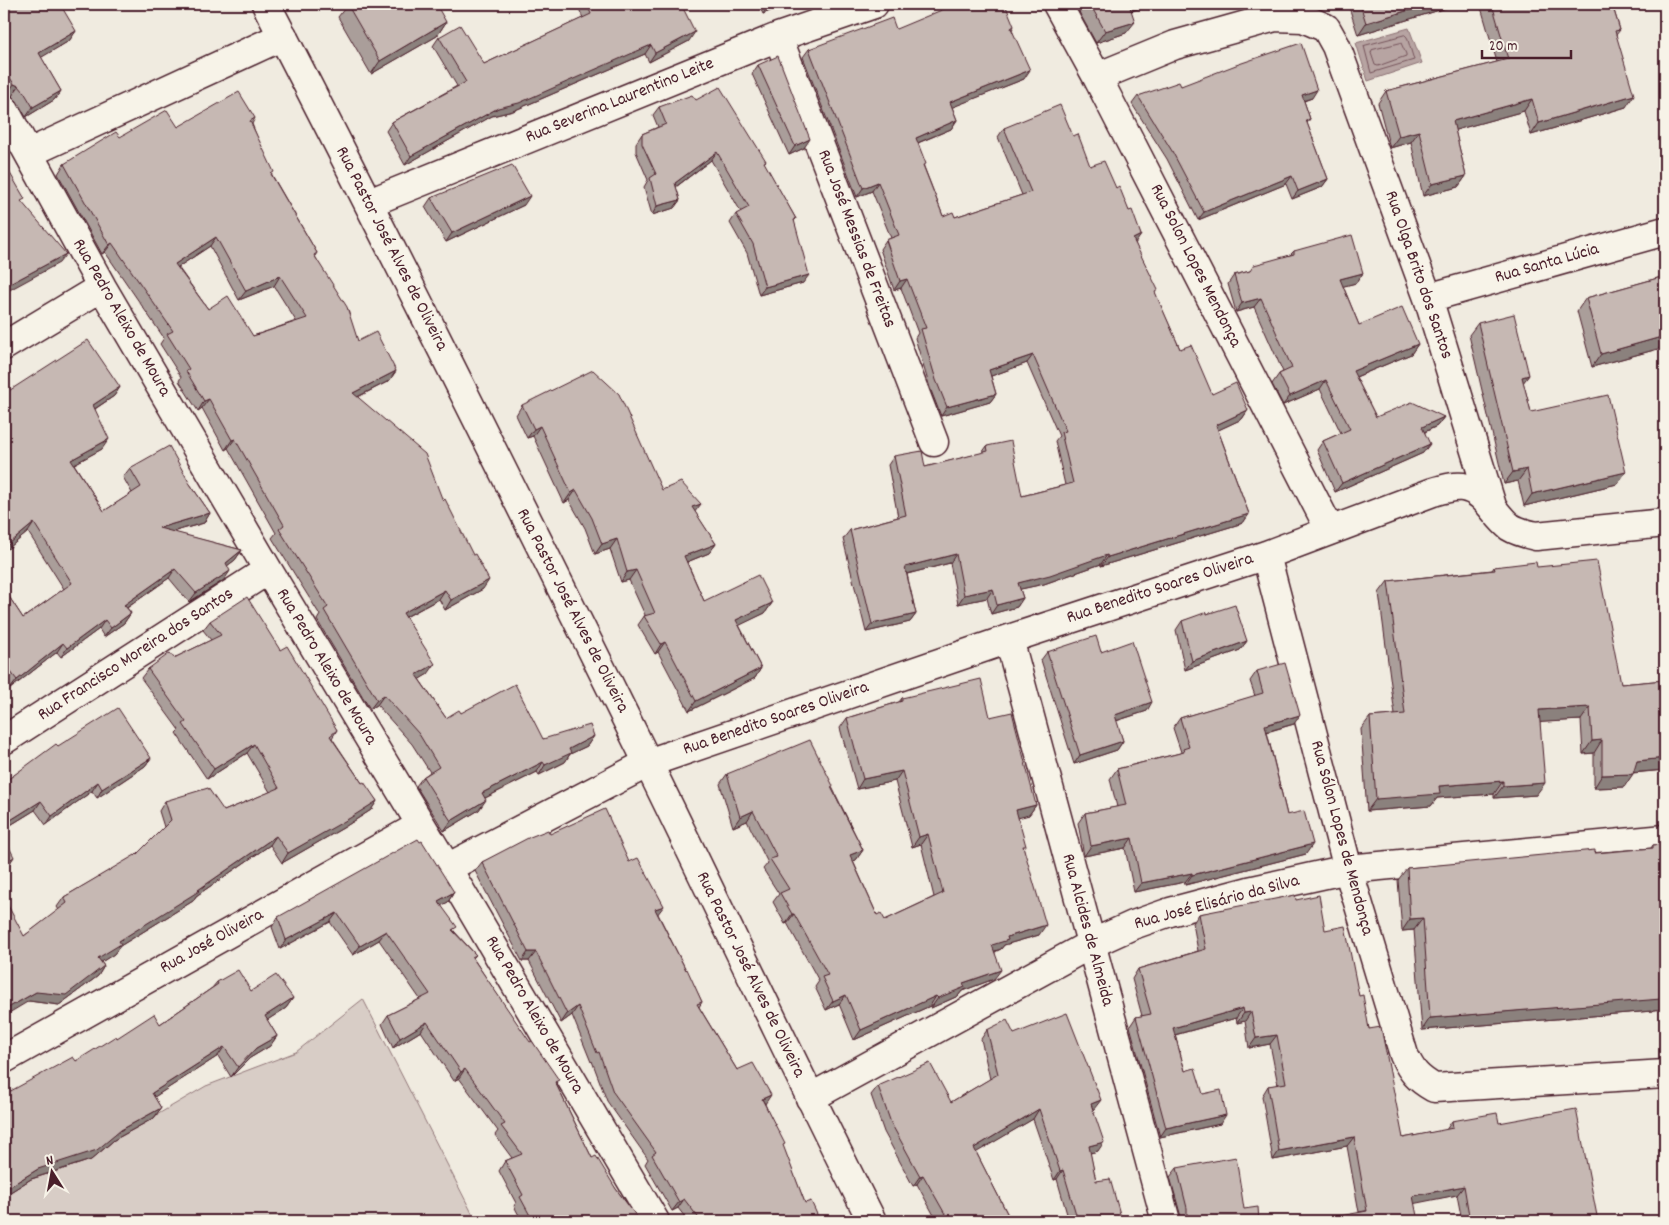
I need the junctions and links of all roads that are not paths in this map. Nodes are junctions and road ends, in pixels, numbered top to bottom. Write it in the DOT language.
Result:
graph roads {
  1 [pos="266,4"];
  2 [pos="870,4"];
  3 [pos="1057,4"];
  4 [pos="283,36"];
  5 [pos="778,37"];
  6 [pos="1097,77"];
  7 [pos="4,109"];
  8 [pos="29,153"];
  9 [pos="369,203"];
  10 [pos="1665,231"];
  11 [pos="102,287"];
  12 [pos="1428,298"];
  13 [pos="4,346"];
  14 [pos="934,442"];
  15 [pos="1492,506"];
  16 [pos="1665,523"];
  17 [pos="1330,530"];
  18 [pos="1266,555"];
  19 [pos="268,570"];
  20 [pos="1009,638"];
  21 [pos="4,740"];
  22 [pos="648,763"];
  23 [pos="421,825"];
  24 [pos="1665,839"];
  25 [pos="447,868"];
  26 [pos="1348,868"];
  27 [pos="1091,944"];
  28 [pos="4,1059"];
  29 [pos="1665,1074"];
  30 [pos="810,1098"];
  31 [pos="655,1221"];
  32 [pos="872,1221"];
  33 [pos="1166,1221"];
  1 -- 4 [label="street, Rua Pastor José Alves de Oliveira"];
  2 -- 5 [label="street, Rua Severina Laurentino Leite"];
  3 -- 6 [label="street, Rua Solon Lopes Mendonça"];
  4 -- 8 [label="street"];
  4 -- 9 [label="street, Rua Pastor José Alves de Oliveira"];
  5 -- 9 [label="street, Rua Severina Laurentino Leite"];
  5 -- 14 [label="street, Rua José Messias de Freitas"];
  6 -- 12 [label="street, Rua Olga Brito dos Santos"];
  6 -- 17 [label="street, Rua Solon Lopes Mendonça"];
  7 -- 8 [label="street, Rua Pedro Aleixo de Moura"];
  8 -- 11 [label="street, Rua Pedro Aleixo de Moura"];
  9 -- 22 [label="street, Rua Pastor José Alves de Oliveira"];
  10 -- 12 [label="street, Rua Santa Lúcia"];
  11 -- 13 [label="street"];
  11 -- 19 [label="street, Rua Pedro Aleixo de Moura"];
  12 -- 15 [label="street, Rua Olga Brito dos Santos"];
  15 -- 16 [label="street, Rua Benedito Soares Oliveira"];
  15 -- 17 [label="street, Rua Benedito Soares Oliveira"];
  17 -- 18 [label="street, Rua Benedito Soares Oliveira"];
  18 -- 20 [label="street, Rua Benedito Soares Oliveira"];
  18 -- 26 [label="street, Rua Sólon Lopes de Mendonça"];
  19 -- 21 [label="street, Rua Francisco Moreira dos Santos"];
  19 -- 23 [label="street, Rua Pedro Aleixo de Moura"];
  20 -- 22 [label="street, Rua Benedito Soares Oliveira"];
  20 -- 27 [label="street, Rua Alcides de Almeida"];
  22 -- 25 [label="street, Rua Benedito Soares Oliveira"];
  22 -- 30 [label="street, Rua Pastor José Alves de Oliveira"];
  23 -- 25 [label="street, Rua Pedro Aleixo de Moura"];
  23 -- 28 [label="street, Rua José Oliveira"];
  24 -- 26 [label="street, Rua José Elisário da Silva"];
  25 -- 31 [label="street, Rua Pedro Aleixo de Moura"];
  26 -- 27 [label="street, Rua José Elisário da Silva"];
  26 -- 29 [label="street, Rua Sólon Lopes de Mendonça"];
  27 -- 30 [label="street, Rua José Elisário da Silva"];
  27 -- 33 [label="street, Rua Alcides de Almeida"];
  30 -- 32 [label="street, Rua Pastor José Alves de Oliveira"];
}
